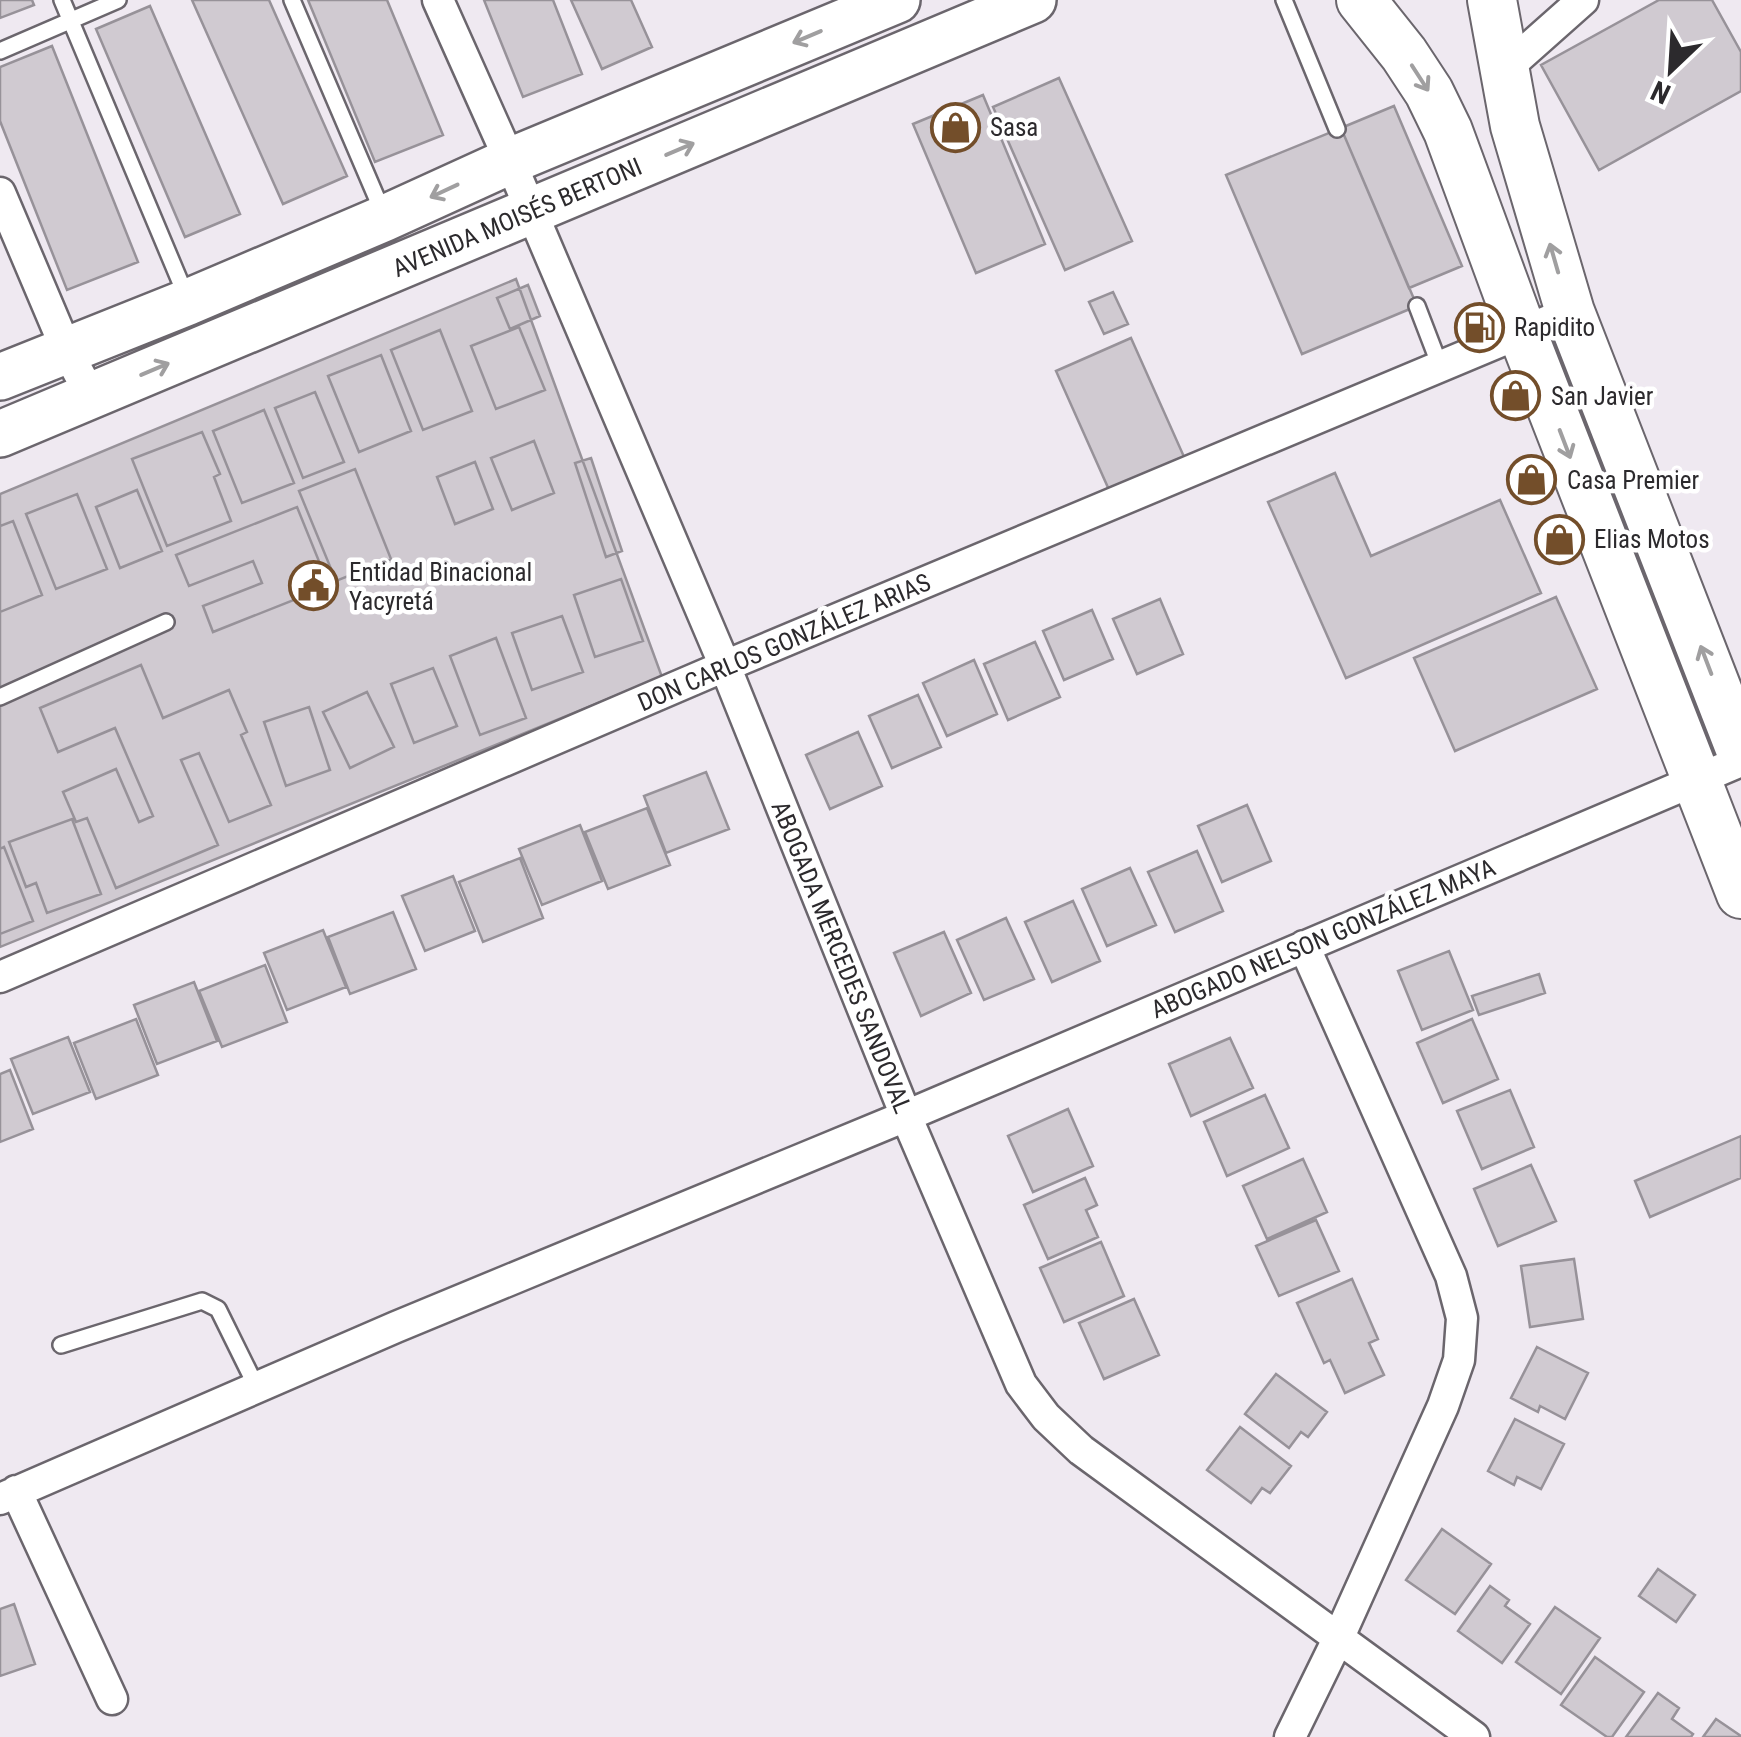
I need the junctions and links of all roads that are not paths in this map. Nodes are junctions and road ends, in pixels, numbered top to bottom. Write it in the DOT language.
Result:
graph roads {
  1 [pos="62,0"];
  2 [pos="118,0"];
  3 [pos="292,0"];
  4 [pos="438,0"];
  5 [pos="897,0"];
  6 [pos="1033,0"];
  7 [pos="1284,0"];
  8 [pos="1361,0"];
  9 [pos="1492,0"];
  10 [pos="1583,0"];
  11 [pos="71,20"];
  12 [pos="0,51"];
  13 [pos="1502,71"];
  14 [pos="1337,130"];
  15 [pos="510,160"];
  16 [pos="0,193"];
  17 [pos="530,212"];
  18 [pos="386,218"];
  19 [pos="188,302"];
  20 [pos="1416,306"];
  21 [pos="1570,312"];
  22 [pos="1522,332"];
  23 [pos="67,351"];
  24 [pos="1440,366"];
  25 [pos="0,377"];
  26 [pos="91,396"];
  27 [pos="0,434"];
  28 [pos="166,622"];
  29 [pos="725,666"];
  30 [pos="0,697"];
  31 [pos="1741,751"];
  32 [pos="1741,760"];
  33 [pos="1694,780"];
  34 [pos="1741,894"];
  35 [pos="1304,946"];
  36 [pos="0,977"];
  37 [pos="906,1116"];
  38 [pos="61,1345"];
  39 [pos="256,1388"];
  40 [pos="8,1495"];
  41 [pos="1338,1638"];
  42 [pos="112,1699"];
  43 [pos="1290,1737"];
  44 [pos="1474,1737"];
  1 -- 11 [label="lane"];
  2 -- 11 [label="lane"];
  3 -- 18 [label="lane"];
  4 -- 15 [label="street, ABOGADA MERCEDES SANDOVAL"];
  5 -- 15 [label="main road, AVENIDA MOISÉS BERTONI, one-way"];
  17 -- 6 [label="main road, AVENIDA MOISÉS BERTONI, one-way"];
  7 -- 14 [label="lane"];
  8 -- 22 [label="highway, one-way"];
  9 -- 13 [label="highway"];
  10 -- 13 [label="street"];
  11 -- 12 [label="lane"];
  11 -- 19 [label="lane"];
  21 -- 13 [label="highway, one-way"];
  15 -- 17 [label="street, ABOGADA MERCEDES SANDOVAL"];
  15 -- 18 [label="main road, AVENIDA MOISÉS BERTONI, one-way"];
  16 -- 23 [label="street"];
  26 -- 17 [label="main road, AVENIDA MOISÉS BERTONI, one-way"];
  17 -- 29 [label="street, ABOGADA MERCEDES SANDOVAL"];
  18 -- 19 [label="main road, AVENIDA MOISÉS BERTONI"];
  19 -- 23 [label="main road, AVENIDA MOISÉS BERTONI"];
  20 -- 24 [label="lane"];
  21 -- 22 [label="street, DON CARLOS GONZÁLEZ ARIAS"];
  31 -- 21 [label="highway, one-way"];
  22 -- 24 [label="street, DON CARLOS GONZÁLEZ ARIAS"];
  22 -- 33 [label="highway, one-way"];
  23 -- 25 [label="main road, AVENIDA MOISÉS BERTONI"];
  23 -- 26 [label="street"];
  24 -- 29 [label="street, DON CARLOS GONZÁLEZ ARIAS"];
  26 -- 27 [label="main road, AVENIDA MOISÉS BERTONI"];
  28 -- 30 [label="lane"];
  29 -- 36 [label="street, DON CARLOS GONZÁLEZ ARIAS"];
  29 -- 37 [label="street, ABOGADA MERCEDES SANDOVAL"];
  32 -- 33 [label="street, ABOGADO NELSON GONZÁLEZ MAYA"];
  33 -- 34 [label="highway"];
  33 -- 35 [label="street, ABOGADO NELSON GONZÁLEZ MAYA"];
  35 -- 37 [label="street, ABOGADO NELSON GONZÁLEZ MAYA"];
  35 -- 41 [label="street"];
  37 -- 39 [label="street, ABOGADO NELSON GONZÁLEZ MAYA"];
  37 -- 41 [label="street, ABOGADA MERCEDES SANDOVAL"];
  38 -- 39 [label="lane"];
  39 -- 40 [label="street, ABOGADO NELSON GONZÁLEZ MAYA"];
  40 -- 42 [label="street"];
  41 -- 43 [label="street"];
  41 -- 44 [label="street, ABOGADA MERCEDES SANDOVAL"];
}
